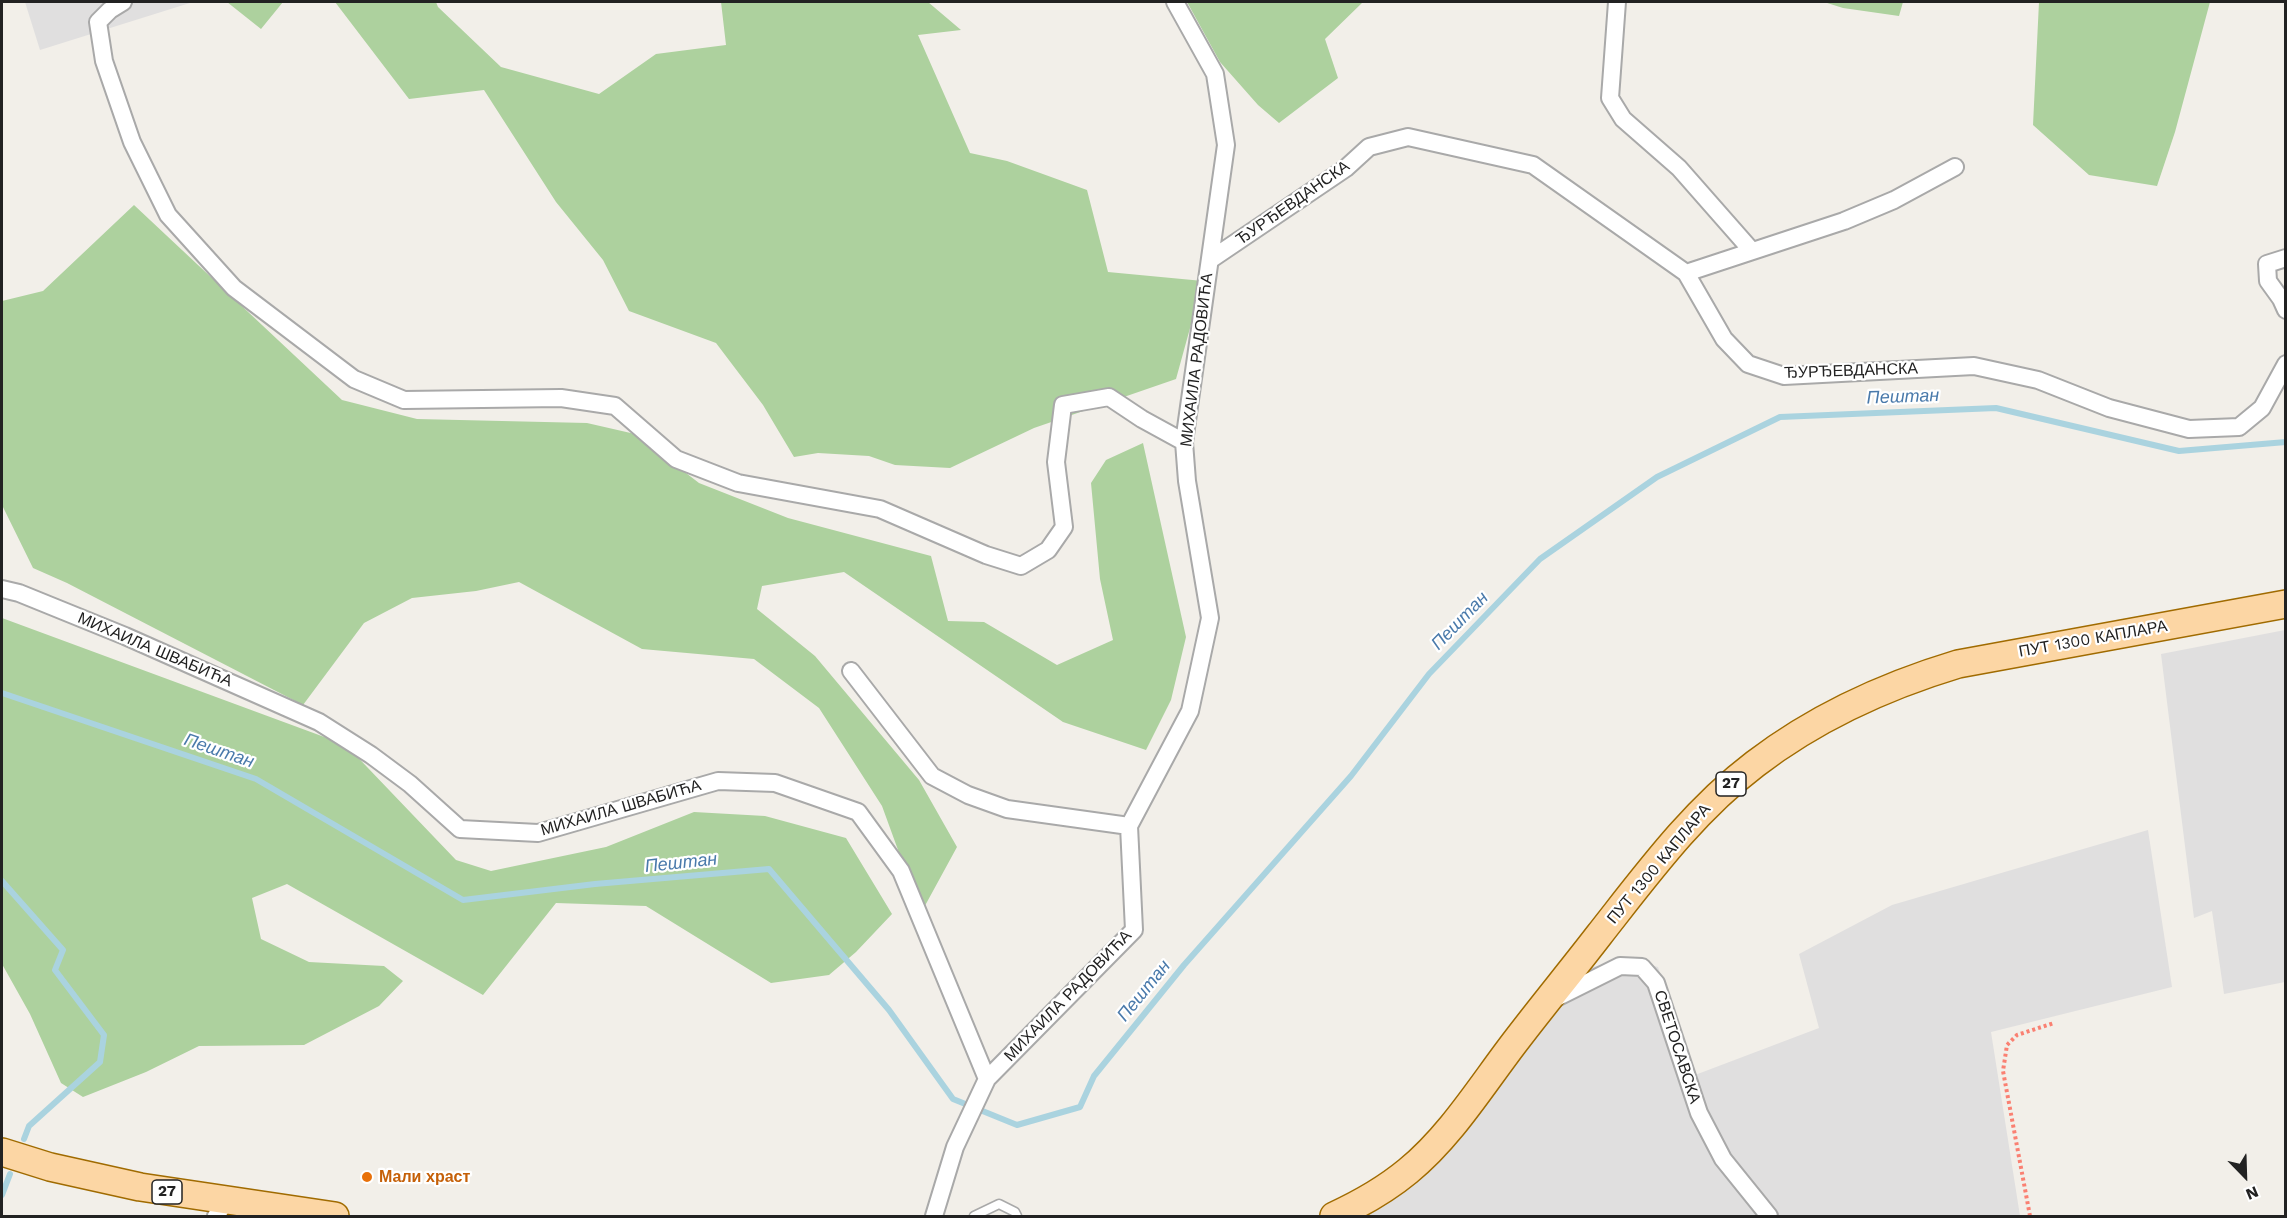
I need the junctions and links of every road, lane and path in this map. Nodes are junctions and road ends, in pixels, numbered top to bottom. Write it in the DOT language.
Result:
graph roads {
  1 [pos="123,2"];
  2 [pos="1175,2"];
  3 [pos="1617,2"];
  4 [pos="1955,167"];
  5 [pos="1752,251"];
  6 [pos="2286,258"];
  7 [pos="1210,260"];
  8 [pos="1686,273"];
  9 [pos="2286,310"];
  10 [pos="2286,364"];
  11 [pos="1184,442"];
  12 [pos="2,589"];
  13 [pos="2286,604"];
  14 [pos="851,671"];
  15 [pos="1128,826"];
  16 [pos="1545,1003"];
  17 [pos="2054,1023"];
  18 [pos="987,1079"];
  19 [pos="2,1152"];
  20 [pos="221,1208"];
  21 [pos="335,1216"];
  22 [pos="934,1216"];
  23 [pos="975,1216"];
  24 [pos="1017,1216"];
  25 [pos="1334,1216"];
  26 [pos="1770,1216"];
  27 [pos="2030,1216"];
  1 -- 11 [label="street"];
  2 -- 7 [label="street, МИХАИЛА РАДОВИЋА"];
  3 -- 5 [label="street"];
  4 -- 5 [label="street"];
  5 -- 8 [label="street"];
  6 -- 9 [label="street"];
  7 -- 8 [label="street, ЂУРЂЕВДАНСКА"];
  7 -- 11 [label="street, МИХАИЛА РАДОВИЋА"];
  8 -- 10 [label="street, ЂУРЂЕВДАНСКА"];
  11 -- 15 [label="street, МИХАИЛА РАДОВИЋА"];
  12 -- 18 [label="street, МИХАИЛА ШВАБИЋА"];
  13 -- 16 [label="main road, ПУТ 1300 КАПЛАРА / 27"];
  14 -- 15 [label="street"];
  15 -- 18 [label="street, МИХАИЛА РАДОВИЋА"];
  16 -- 25 [label="main road, ПУТ 1300 КАПЛАРА / 27"];
  16 -- 26 [label="street, СВЕТОСАВСКА"];
  17 -- 27 [label="path"];
  18 -- 22 [label="street, МИХАИЛА РАДОВИЋА"];
  19 -- 20 [label="main road, 27"];
  20 -- 21 [label="main road, 27"];
  23 -- 24 [label="lane"];
}
